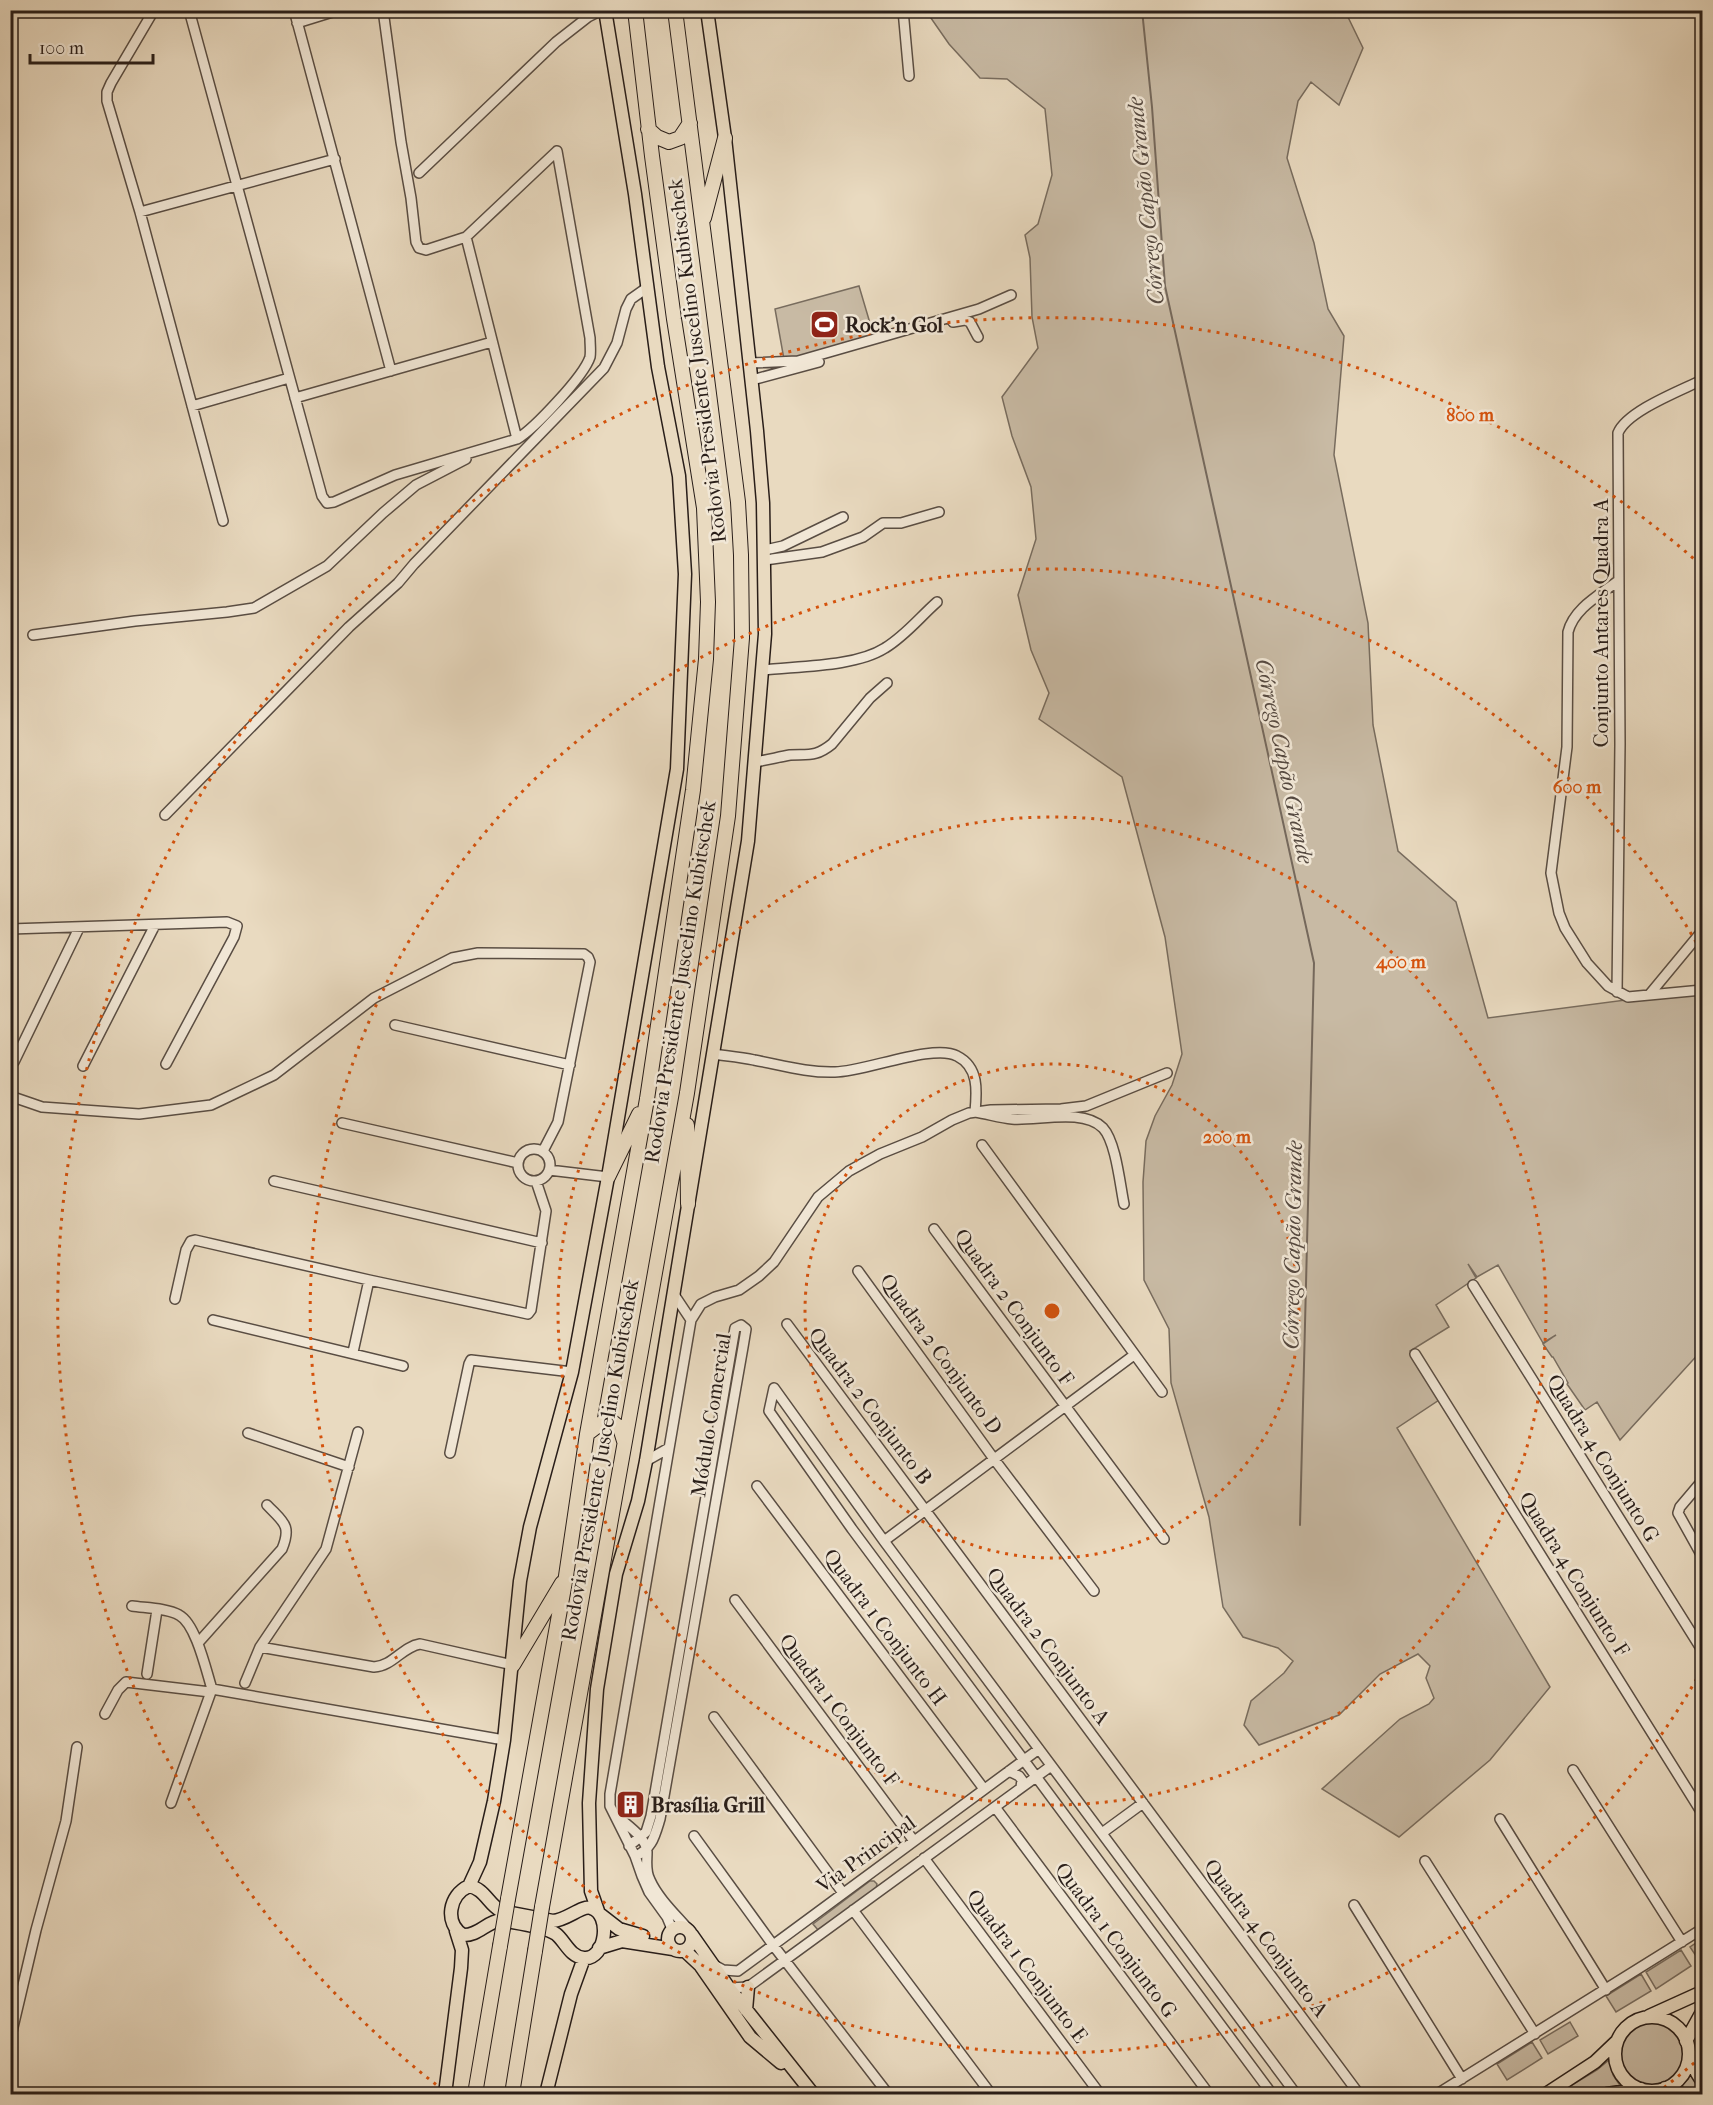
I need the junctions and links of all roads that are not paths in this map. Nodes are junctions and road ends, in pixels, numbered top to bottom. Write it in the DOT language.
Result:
graph roads {
  1 [pos="154,10"];
  2 [pos="189,10"];
  3 [pos="294,10"];
  4 [pos="339,10"];
  5 [pos="383,10"];
  6 [pos="604,10"];
  7 [pos="635,10"];
  8 [pos="675,10"];
  9 [pos="707,10"];
  10 [pos="903,10"];
  11 [pos="297,23"];
  12 [pos="909,76"];
  13 [pos="690,123"];
  14 [pos="648,129"];
  15 [pos="725,138"];
  16 [pos="335,159"];
  17 [pos="419,172"];
  18 [pos="237,186"];
  19 [pos="140,212"];
  20 [pos="701,226"];
  21 [pos="466,237"];
  22 [pos="648,287"];
  23 [pos="1011,295"];
  24 [pos="978,338"];
  25 [pos="492,342"];
  26 [pos="750,363"];
  27 [pos="391,371"];
  28 [pos="289,378"];
  29 [pos="752,380"];
  30 [pos="1702,380"];
  31 [pos="295,398"];
  32 [pos="192,406"];
  33 [pos="517,440"];
  34 [pos="482,450"];
  35 [pos="939,512"];
  36 [pos="843,517"];
  37 [pos="223,522"];
  38 [pos="765,555"];
  39 [pos="1618,581"];
  40 [pos="937,602"];
  41 [pos="33,635"];
  42 [pos="763,670"];
  43 [pos="887,683"];
  44 [pos="755,762"];
  45 [pos="165,815"];
  46 [pos="155,925"];
  47 [pos="80,928"];
  48 [pos="10,929"];
  49 [pos="1702,932"];
  50 [pos="1702,990"];
  51 [pos="1617,992"];
  52 [pos="1648,995"];
  53 [pos="395,1026"];
  54 [pos="713,1054"];
  55 [pos="14,1062"];
  56 [pos="166,1064"];
  57 [pos="570,1065"];
  58 [pos="83,1066"];
  59 [pos="1167,1073"];
  60 [pos="687,1093"];
  61 [pos="10,1096"];
  62 [pos="646,1099"];
  63 [pos="975,1112"];
  64 [pos="342,1123"];
  65 [pos="982,1145"];
  66 [pos="543,1151"];
  67 [pos="518,1163"];
  68 [pos="549,1170"];
  69 [pos="608,1177"];
  70 [pos="274,1181"];
  71 [pos="536,1181"];
  72 [pos="688,1204"];
  73 [pos="1124,1204"];
  74 [pos="934,1229"];
  75 [pos="542,1243"];
  76 [pos="858,1271"];
  77 [pos="369,1280"];
  78 [pos="1473,1285"];
  79 [pos="673,1293"];
  80 [pos="175,1299"];
  81 [pos="213,1320"];
  82 [pos="691,1320"];
  83 [pos="786,1324"];
  84 [pos="732,1346"];
  85 [pos="743,1347"];
  86 [pos="353,1352"];
  87 [pos="1415,1353"];
  88 [pos="1134,1355"];
  89 [pos="403,1366"];
  90 [pos="572,1372"];
  91 [pos="1162,1392"];
  92 [pos="1065,1406"];
  93 [pos="358,1432"];
  94 [pos="248,1433"];
  95 [pos="587,1434"];
  96 [pos="624,1441"];
  97 [pos="669,1448"];
  98 [pos="715,1448"];
  99 [pos="726,1450"];
  100 [pos="450,1453"];
  101 [pos="994,1459"];
  102 [pos="646,1461"];
  103 [pos="349,1467"];
  104 [pos="1702,1481"];
  105 [pos="757,1486"];
  106 [pos="267,1505"];
  107 [pos="925,1510"];
  108 [pos="867,1518"];
  109 [pos="852,1529"];
  110 [pos="1164,1539"];
  111 [pos="884,1540"];
  112 [pos="703,1545"];
  113 [pos="1702,1556"];
  114 [pos="566,1576"];
  115 [pos="1094,1591"];
  116 [pos="735,1600"];
  117 [pos="132,1606"];
  118 [pos="158,1610"];
  119 [pos="198,1643"];
  120 [pos="261,1647"];
  121 [pos="1702,1650"];
  122 [pos="973,1660"];
  123 [pos="513,1665"];
  124 [pos="957,1671"];
  125 [pos="147,1674"];
  126 [pos="245,1683"];
  127 [pos="211,1690"];
  128 [pos="105,1714"];
  129 [pos="714,1717"];
  130 [pos="504,1740"];
  131 [pos="77,1747"];
  132 [pos="1039,1749"];
  133 [pos="1023,1760"];
  134 [pos="1051,1766"];
  135 [pos="1573,1770"];
  136 [pos="1009,1771"];
  137 [pos="1035,1777"];
  138 [pos="1021,1788"];
  139 [pos="984,1790"];
  140 [pos="171,1803"];
  141 [pos="1143,1803"];
  142 [pos="995,1807"];
  143 [pos="614,1813"];
  144 [pos="1702,1813"];
  145 [pos="655,1818"];
  146 [pos="1500,1819"];
  147 [pos="928,1831"];
  148 [pos="1102,1833"];
  149 [pos="694,1836"];
  150 [pos="640,1837"];
  151 [pos="914,1841"];
  152 [pos="629,1846"];
  153 [pos="941,1846"];
  154 [pos="647,1850"];
  155 [pos="1115,1851"];
  156 [pos="635,1856"];
  157 [pos="924,1858"];
  158 [pos="1425,1861"];
  159 [pos="1099,1862"];
  160 [pos="873,1871"];
  161 [pos="469,1886"];
  162 [pos="885,1887"];
  163 [pos="843,1893"];
  164 [pos="1354,1905"];
  165 [pos="854,1910"];
  166 [pos="599,1913"];
  167 [pos="1702,1929"];
  168 [pos="456,1931"];
  169 [pos="690,1932"];
  170 [pos="674,1942"];
  171 [pos="1682,1942"];
  172 [pos="773,1945"];
  173 [pos="600,1948"];
  174 [pos="584,1958"];
  175 [pos="785,1960"];
  176 [pos="712,1964"];
  177 [pos="714,1987"];
  178 [pos="748,1987"];
  179 [pos="729,1988"];
  180 [pos="1606,1990"];
  181 [pos="1702,1992"];
  182 [pos="746,2010"];
  183 [pos="1702,2012"];
  184 [pos="1647,2016"];
  185 [pos="1535,2034"];
  186 [pos="10,2040"];
  187 [pos="1616,2042"];
  188 [pos="1688,2045"];
  189 [pos="1280,2074"];
  190 [pos="796,2076"];
  191 [pos="1462,2079"];
  192 [pos="1702,2081"];
  193 [pos="1265,2085"];
  194 [pos="1665,2088"];
  195 [pos="1641,2089"];
  196 [pos="445,2094"];
  197 [pos="475,2094"];
  198 [pos="512,2094"];
  199 [pos="546,2094"];
  200 [pos="813,2094"];
  201 [pos="888,2094"];
  202 [pos="991,2094"];
  203 [pos="1100,2094"];
  204 [pos="1209,2094"];
  205 [pos="1272,2094"];
  206 [pos="1296,2094"];
  207 [pos="1359,2094"];
  208 [pos="1437,2094"];
  209 [pos="1546,2094"];
  210 [pos="1607,2094"];
  211 [pos="1682,2094"];
  1 -- 19 [label="street"];
  2 -- 18 [label="street"];
  3 -- 11 [label="street"];
  4 -- 11 [label="street"];
  5 -- 21 [label="street"];
  6 -- 17 [label="street"];
  6 -- 22 [label="main road"];
  7 -- 14 [label="highway, Rodovia Presidente Juscelino Kubitschek"];
  8 -- 13 [label="highway, Rodovia Presidente Juscelino Kubitschek"];
  9 -- 15 [label="main road"];
  10 -- 12 [label="street"];
  11 -- 16 [label="street"];
  13 -- 14 [label="highway"];
  13 -- 20 [label="highway, Rodovia Presidente Juscelino Kubitschek"];
  14 -- 62 [label="highway, Rodovia Presidente Juscelino Kubitschek"];
  15 -- 20 [label="highway"];
  15 -- 26 [label="main road"];
  16 -- 18 [label="street"];
  16 -- 27 [label="street"];
  18 -- 19 [label="street"];
  18 -- 28 [label="street"];
  19 -- 32 [label="street"];
  20 -- 60 [label="highway, Rodovia Presidente Juscelino Kubitschek"];
  21 -- 25 [label="street"];
  21 -- 33 [label="street"];
  22 -- 45 [label="street"];
  22 -- 69 [label="main road"];
  23 -- 26 [label="street"];
  24 -- 29 [label="street"];
  25 -- 27 [label="street"];
  25 -- 33 [label="street"];
  26 -- 29 [label="main road"];
  27 -- 31 [label="street"];
  28 -- 31 [label="street"];
  28 -- 32 [label="street"];
  29 -- 38 [label="main road"];
  30 -- 39 [label="street, Conjunto Antares Quadra A"];
  31 -- 34 [label="street"];
  32 -- 37 [label="street"];
  33 -- 34 [label="street"];
  34 -- 41 [label="street"];
  35 -- 38 [label="street"];
  36 -- 38 [label="street"];
  38 -- 42 [label="main road"];
  39 -- 51 [label="street, Conjunto Antares Quadra A"];
  39 -- 51 [label="street"];
  40 -- 42 [label="street"];
  42 -- 44 [label="main road"];
  43 -- 44 [label="street"];
  44 -- 54 [label="main road"];
  46 -- 47 [label="street"];
  46 -- 56 [label="street"];
  46 -- 58 [label="street"];
  47 -- 48 [label="street"];
  47 -- 55 [label="street"];
  49 -- 52 [label="street"];
  50 -- 52 [label="street"];
  51 -- 52 [label="street"];
  53 -- 57 [label="street"];
  54 -- 63 [label="street"];
  54 -- 72 [label="main road"];
  57 -- 61 [label="street"];
  57 -- 66 [label="street"];
  59 -- 63 [label="street"];
  60 -- 72 [label="highway"];
  60 -- 96 [label="highway, Rodovia Presidente Juscelino Kubitschek"];
  62 -- 69 [label="highway"];
  62 -- 95 [label="highway, Rodovia Presidente Juscelino Kubitschek"];
  63 -- 73 [label="street"];
  63 -- 82 [label="street"];
  64 -- 67 [label="street"];
  65 -- 88 [label="street"];
  66 -- 67 [label="street"];
  66 -- 68 [label="street"];
  67 -- 71 [label="street"];
  68 -- 69 [label="street"];
  68 -- 71 [label="street"];
  69 -- 90 [label="main road"];
  70 -- 75 [label="street"];
  71 -- 75 [label="street"];
  72 -- 79 [label="main road"];
  74 -- 92 [label="street, Quadra 2 Conjunto F"];
  75 -- 77 [label="street"];
  76 -- 101 [label="street, Quadra 2 Conjunto D"];
  77 -- 80 [label="street"];
  77 -- 86 [label="street"];
  78 -- 121 [label="street, Quadra 4 Conjunto G"];
  79 -- 82 [label="street, Módulo Comercial"];
  79 -- 102 [label="main road"];
  81 -- 86 [label="street"];
  82 -- 97 [label="street, Módulo Comercial"];
  83 -- 107 [label="street, Quadra 2 Conjunto B"];
  84 -- 85 [label="street"];
  84 -- 85 [label="street, Módulo Comercial"];
  84 -- 98 [label="street, Módulo Comercial"];
  85 -- 99 [label="street, Módulo Comercial"];
  86 -- 89 [label="street"];
  87 -- 144 [label="street, Quadra 4 Conjunto F"];
  88 -- 91 [label="street"];
  88 -- 92 [label="street"];
  90 -- 100 [label="street"];
  90 -- 123 [label="main road"];
  92 -- 101 [label="street"];
  92 -- 110 [label="street, Quadra 2 Conjunto F"];
  93 -- 103 [label="street"];
  94 -- 103 [label="street"];
  95 -- 96 [label="highway"];
  95 -- 114 [label="highway, Rodovia Presidente Juscelino Kubitschek"];
  96 -- 198 [label="highway, Rodovia Presidente Juscelino Kubitschek, bridge"];
  97 -- 102 [label="street, Módulo Comercial"];
  97 -- 143 [label="street, Módulo Comercial"];
  98 -- 99 [label="street"];
  98 -- 112 [label="street, Módulo Comercial"];
  99 -- 112 [label="street, Módulo Comercial"];
  101 -- 107 [label="street"];
  101 -- 115 [label="street, Quadra 2 Conjunto D"];
  102 -- 166 [label="main road"];
  103 -- 120 [label="street"];
  104 -- 113 [label="street"];
  105 -- 139 [label="street, Quadra 1 Conjunto H"];
  106 -- 119 [label="street"];
  107 -- 111 [label="street"];
  107 -- 141 [label="street, Quadra 2 Conjunto A"];
  108 -- 109 [label="street"];
  108 -- 109 [label="street"];
  108 -- 111 [label="street"];
  109 -- 124 [label="street"];
  111 -- 122 [label="street"];
  112 -- 145 [label="street, Módulo Comercial"];
  114 -- 123 [label="highway"];
  114 -- 197 [label="highway, Rodovia Presidente Juscelino Kubitschek, bridge"];
  116 -- 151 [label="street, Quadra 1 Conjunto F"];
  117 -- 118 [label="street"];
  118 -- 119 [label="street"];
  118 -- 125 [label="street"];
  119 -- 127 [label="street"];
  120 -- 123 [label="street"];
  120 -- 126 [label="street"];
  122 -- 124 [label="street"];
  122 -- 132 [label="street"];
  123 -- 130 [label="main road"];
  124 -- 133 [label="street"];
  127 -- 128 [label="street"];
  127 -- 130 [label="street"];
  127 -- 140 [label="street"];
  129 -- 163 [label="street"];
  130 -- 161 [label="main road"];
  131 -- 186 [label="street"];
  132 -- 133 [label="street, Via Principal"];
  132 -- 134 [label="street"];
  133 -- 136 [label="street, Via Principal"];
  133 -- 137 [label="street"];
  134 -- 137 [label="street, Via Principal"];
  134 -- 148 [label="street"];
  135 -- 171 [label="street"];
  136 -- 138 [label="street"];
  136 -- 139 [label="street, Via Principal"];
  137 -- 138 [label="street, Via Principal"];
  137 -- 159 [label="street"];
  138 -- 142 [label="street, Via Principal"];
  139 -- 147 [label="street, Via Principal"];
  141 -- 148 [label="street"];
  141 -- 207 [label="street, Quadra 4 Conjunto A"];
  142 -- 153 [label="street, Via Principal"];
  142 -- 204 [label="street, Quadra 1 Conjunto G"];
  143 -- 150 [label="street, Módulo Comercial"];
  143 -- 152 [label="street, Módulo Comercial"];
  145 -- 150 [label="street, Módulo Comercial"];
  145 -- 154 [label="street, Módulo Comercial"];
  146 -- 180 [label="street"];
  147 -- 151 [label="street, Via Principal"];
  147 -- 153 [label="street"];
  148 -- 155 [label="street"];
  149 -- 172 [label="street"];
  150 -- 152 [label="street, Módulo Comercial"];
  150 -- 154 [label="street, Módulo Comercial"];
  151 -- 160 [label="street, Via Principal"];
  152 -- 156 [label="street, Módulo Comercial"];
  153 -- 157 [label="street, Via Principal"];
  154 -- 156 [label="street"];
  154 -- 169 [label="street, Módulo Comercial"];
  155 -- 159 [label="street"];
  155 -- 189 [label="street"];
  156 -- 170 [label="street, Módulo Comercial"];
  157 -- 162 [label="street, Via Principal"];
  157 -- 203 [label="street, Quadra 1 Conjunto E"];
  158 -- 185 [label="street"];
  159 -- 193 [label="street"];
  160 -- 162 [label="street"];
  160 -- 163 [label="street, Via Principal"];
  161 -- 166 [label="main road"];
  161 -- 168 [label="main road"];
  162 -- 165 [label="street, Via Principal"];
  163 -- 172 [label="street, Via Principal"];
  164 -- 191 [label="street"];
  165 -- 175 [label="street, Via Principal"];
  165 -- 202 [label="street"];
  166 -- 170 [label="main road"];
  166 -- 173 [label="main road"];
  167 -- 171 [label="street"];
  168 -- 174 [label="main road"];
  168 -- 196 [label="main road"];
  169 -- 170 [label="main road"];
  169 -- 170 [label="main road"];
  169 -- 176 [label="main road"];
  170 -- 173 [label="main road"];
  170 -- 177 [label="main road"];
  171 -- 180 [label="street"];
  172 -- 175 [label="street"];
  172 -- 176 [label="street, Via Principal"];
  173 -- 174 [label="main road"];
  174 -- 199 [label="main road"];
  175 -- 178 [label="street, Via Principal"];
  175 -- 201 [label="street"];
  176 -- 179 [label="main road"];
  177 -- 179 [label="main road"];
  177 -- 190 [label="main road"];
  178 -- 179 [label="street"];
  178 -- 182 [label="main road"];
  179 -- 182 [label="main road"];
  180 -- 185 [label="street"];
  181 -- 184 [label="main road"];
  182 -- 190 [label="main road"];
  183 -- 188 [label="main road"];
  184 -- 187 [label="main road"];
  184 -- 188 [label="main road"];
  185 -- 191 [label="street"];
  187 -- 195 [label="main road"];
  187 -- 209 [label="main road"];
  188 -- 192 [label="main road"];
  188 -- 194 [label="main road"];
  189 -- 193 [label="street"];
  189 -- 206 [label="street"];
  190 -- 200 [label="main road"];
  191 -- 208 [label="street"];
  193 -- 205 [label="street"];
  194 -- 195 [label="main road"];
  194 -- 211 [label="main road"];
  195 -- 210 [label="main road"];
}
